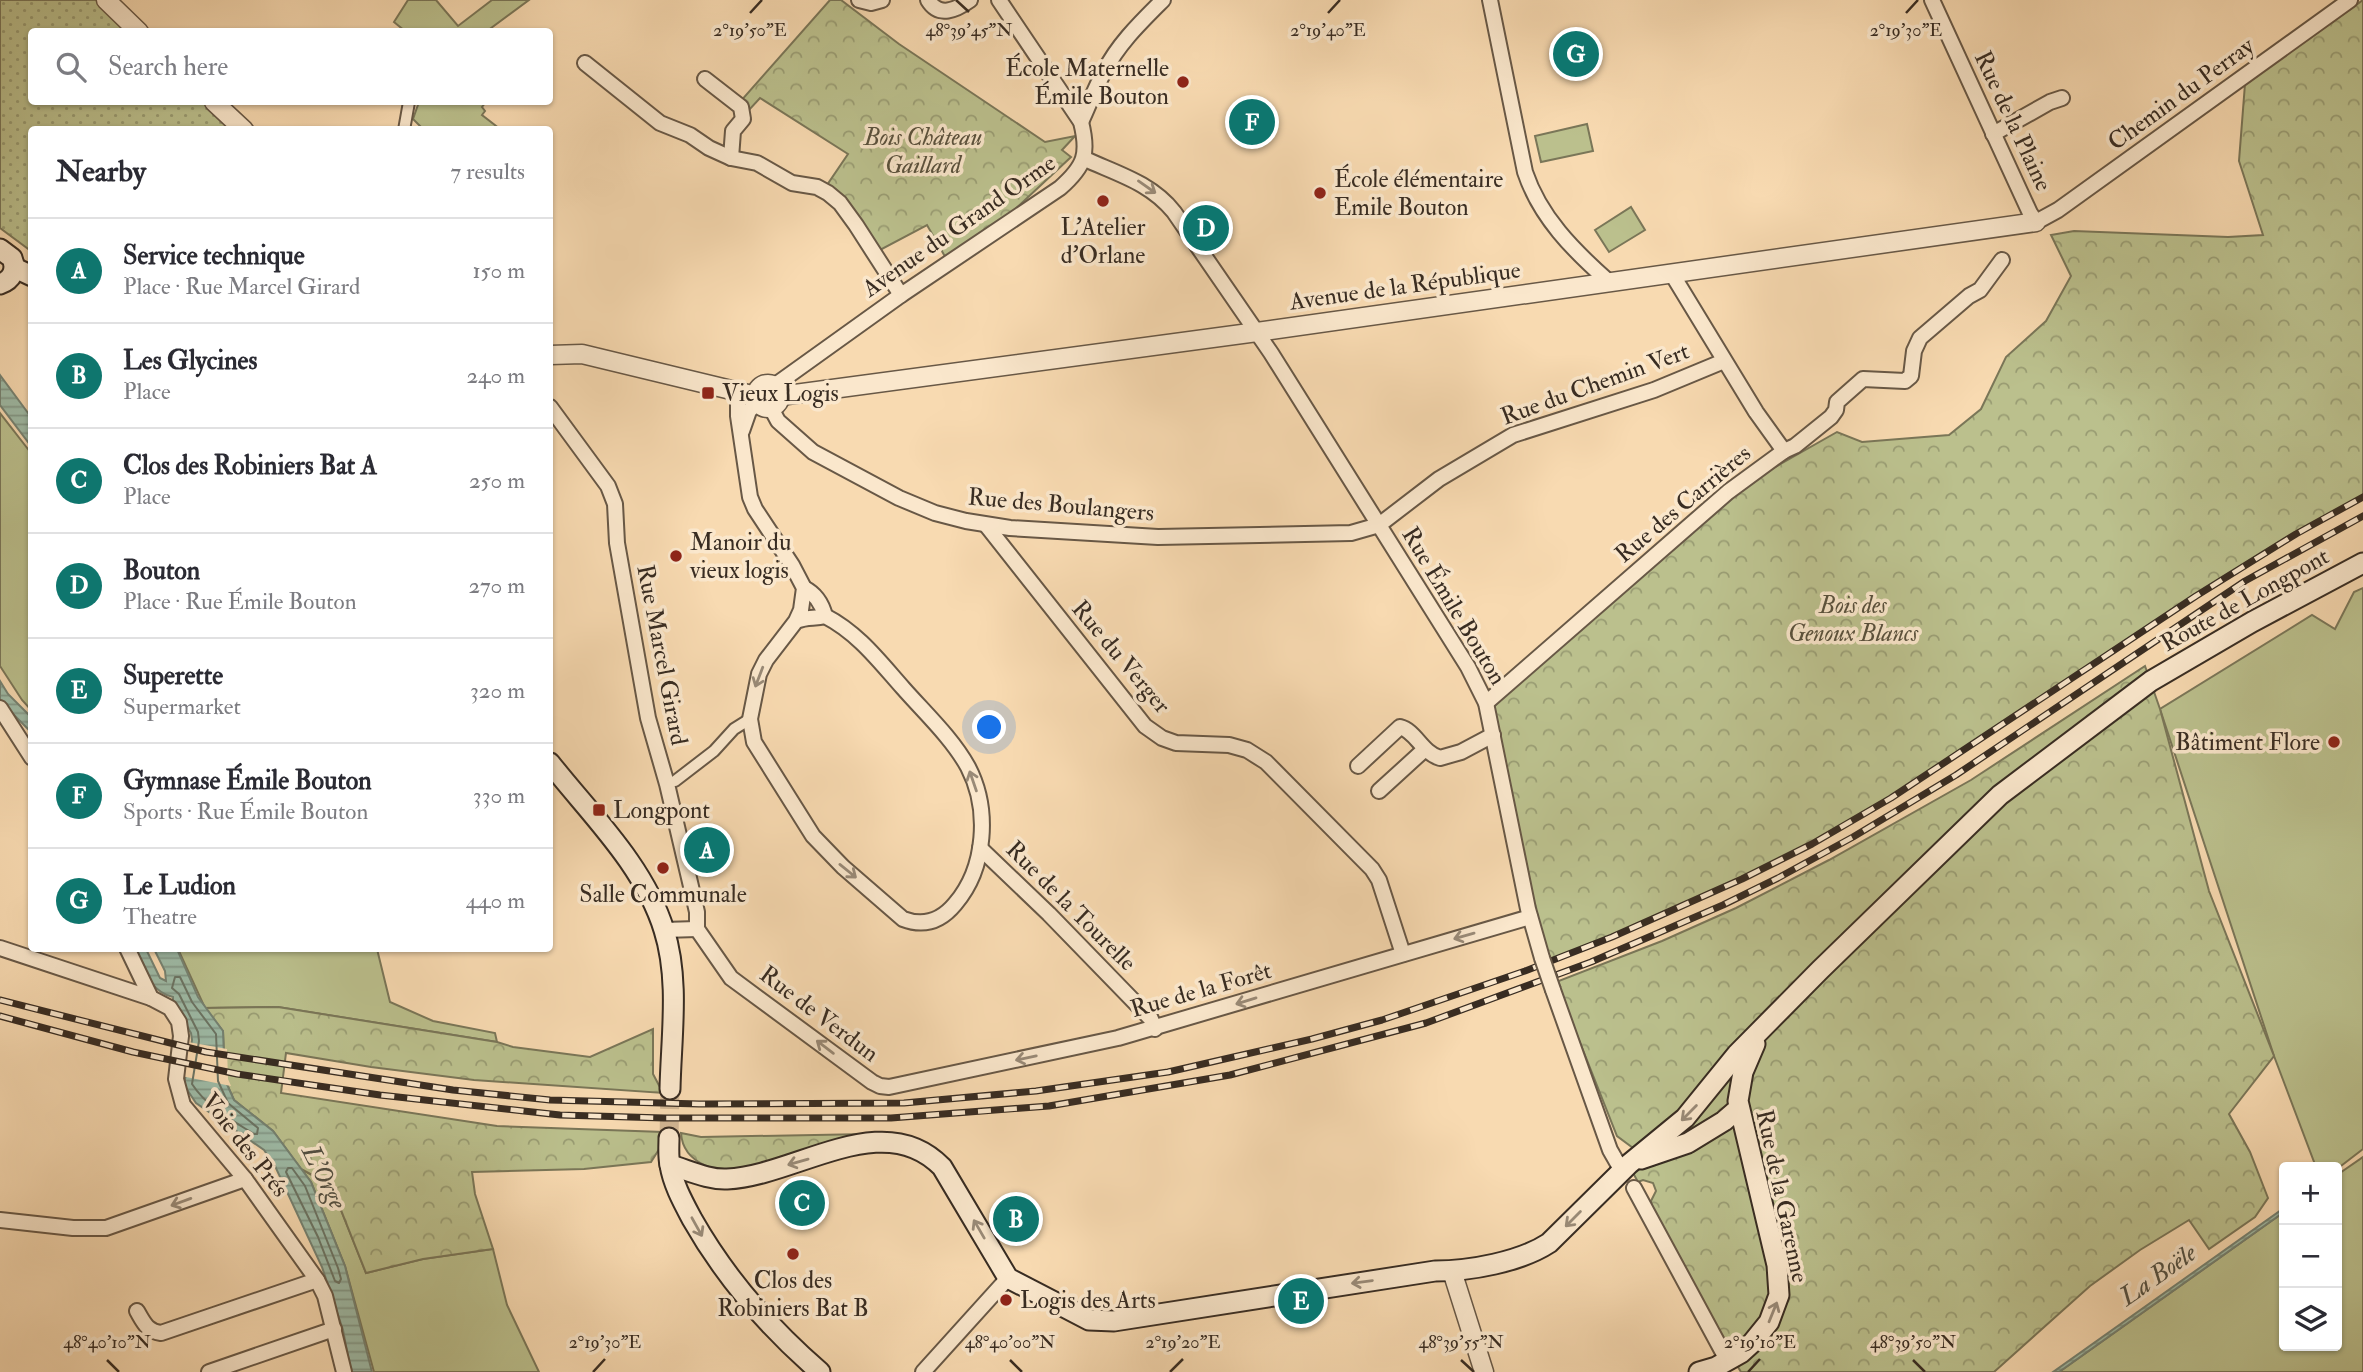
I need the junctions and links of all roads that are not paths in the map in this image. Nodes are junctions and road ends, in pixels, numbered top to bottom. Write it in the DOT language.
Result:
graph roads {
  1 [pos="859,0"];
  2 [pos="882,0"];
  3 [pos="928,0"];
  4 [pos="970,0"];
  5 [pos="999,0"];
  6 [pos="1163,0"];
  7 [pos="1490,0"];
  8 [pos="1932,0"];
  9 [pos="2350,0"];
  10 [pos="108,1"];
  11 [pos="135,28"];
  12 [pos="585,63"];
  13 [pos="705,79"];
  14 [pos="2062,98"];
  15 [pos="217,105"];
  16 [pos="408,105"];
  17 [pos="1081,122"];
  18 [pos="240,126"];
  19 [pos="405,126"];
  20 [pos="1993,134"];
  21 [pos="731,158"];
  22 [pos="1085,159"];
  23 [pos="2036,222"];
  24 [pos="0,249"];
  25 [pos="2002,260"];
  26 [pos="23,272"];
  27 [pos="1672,274"];
  28 [pos="1608,281"];
  29 [pos="0,284"];
  30 [pos="901,295"];
  31 [pos="1257,332"];
  32 [pos="553,355"];
  33 [pos="1724,361"];
  34 [pos="763,397"];
  35 [pos="553,411"];
  36 [pos="1784,451"];
  37 [pos="986,525"];
  38 [pos="1379,525"];
  39 [pos="2363,563"];
  40 [pos="804,588"];
  41 [pos="825,616"];
  42 [pos="796,621"];
  43 [pos="1486,704"];
  44 [pos="0,708"];
  45 [pos="750,719"];
  46 [pos="1493,735"];
  47 [pos="1424,750"];
  48 [pos="28,752"];
  49 [pos="1358,766"];
  50 [pos="553,770"];
  51 [pos="675,781"];
  52 [pos="1379,791"];
  53 [pos="980,848"];
  54 [pos="1530,917"];
  55 [pos="697,929"];
  56 [pos="664,930"];
  57 [pos="0,948"];
  58 [pos="129,952"];
  59 [pos="1403,954"];
  60 [pos="152,998"];
  61 [pos="1766,1026"];
  62 [pos="1155,1029"];
  63 [pos="880,1086"];
  64 [pos="670,1089"];
  65 [pos="1707,1093"];
  66 [pos="1738,1105"];
  67 [pos="669,1138"];
  68 [pos="670,1165"];
  69 [pos="1625,1167"];
  70 [pos="245,1179"];
  71 [pos="1634,1188"];
  72 [pos="0,1220"];
  73 [pos="1452,1271"];
  74 [pos="1008,1278"];
  75 [pos="317,1280"];
  76 [pos="137,1311"];
  77 [pos="334,1329"];
  78 [pos="1727,1360"];
  79 [pos="209,1372"];
  80 [pos="344,1372"];
  81 [pos="820,1372"];
  82 [pos="923,1372"];
  83 [pos="1484,1372"];
  84 [pos="1699,1372"];
  1 -- 2 [label="street"];
  3 -- 4 [label="street"];
  5 -- 17 [label="street, Avenue du Grand Orme"];
  6 -- 17 [label="street"];
  7 -- 28 [label="street"];
  8 -- 20 [label="street, Rue de la Plaine"];
  9 -- 23 [label="street, Chemin du Perray"];
  10 -- 11 [label="street"];
  12 -- 21 [label="street"];
  13 -- 21 [label="street"];
  14 -- 20 [label="street"];
  15 -- 18 [label="street"];
  16 -- 19 [label="street"];
  17 -- 22 [label="street, Avenue du Grand Orme"];
  20 -- 23 [label="street, Rue de la Plaine"];
  21 -- 30 [label="street"];
  22 -- 30 [label="street, Avenue du Grand Orme"];
  22 -- 31 [label="street, Rue Émile Bouton, one-way"];
  23 -- 27 [label="street, Avenue de la République"];
  24 -- 26 [label="main road"];
  25 -- 36 [label="street"];
  26 -- 29 [label="main road"];
  27 -- 28 [label="street, Avenue de la République"];
  27 -- 33 [label="street, Rue des Carrières"];
  28 -- 31 [label="street, Avenue de la République"];
  30 -- 34 [label="street, Avenue du Grand Orme"];
  31 -- 34 [label="street, Avenue de la République"];
  31 -- 38 [label="street, Rue Émile Bouton"];
  32 -- 34 [label="street"];
  33 -- 36 [label="street, Rue des Carrières"];
  33 -- 38 [label="street, Rue du Chemin Vert"];
  34 -- 37 [label="street, Rue des Boulangers"];
  34 -- 40 [label="street"];
  35 -- 55 [label="street, Rue Marcel Girard"];
  36 -- 43 [label="street, Rue des Carrières"];
  37 -- 38 [label="street, Rue des Boulangers"];
  37 -- 59 [label="street, Rue du Verger"];
  38 -- 43 [label="street, Rue Émile Bouton"];
  39 -- 61 [label="main road, Route de Longpont"];
  40 -- 41 [label="street"];
  40 -- 42 [label="street"];
  41 -- 42 [label="street"];
  53 -- 41 [label="street, one-way"];
  42 -- 45 [label="street, one-way"];
  43 -- 46 [label="street, Rue Émile Bouton"];
  44 -- 48 [label="street"];
  45 -- 51 [label="street"];
  45 -- 53 [label="street, one-way"];
  46 -- 47 [label="street"];
  46 -- 54 [label="street, Rue Émile Bouton"];
  47 -- 49 [label="street"];
  47 -- 52 [label="street"];
  50 -- 56 [label="main road"];
  53 -- 62 [label="street, Rue de la Tourelle"];
  54 -- 59 [label="street, Rue de la Forêt, one-way"];
  54 -- 69 [label="street, Rue Émile Bouton, bridge"];
  55 -- 56 [label="street"];
  63 -- 55 [label="street, Rue de Verdun, one-way"];
  56 -- 64 [label="main road"];
  57 -- 60 [label="street"];
  58 -- 60 [label="street, Voie des Prés"];
  59 -- 62 [label="street, Rue de la Forêt, one-way"];
  60 -- 70 [label="street, Voie des Prés"];
  61 -- 65 [label="main road, Route de Longpont"];
  61 -- 66 [label="main road, Rue de la Garenne"];
  62 -- 63 [label="street, Rue de la Forêt, one-way"];
  65 -- 66 [label="main road"];
  65 -- 69 [label="main road, Route de Longpont, one-way"];
  66 -- 69 [label="main road"];
  78 -- 66 [label="main road, Rue de la Garenne, one-way"];
  67 -- 68 [label="main road"];
  74 -- 68 [label="main road, one-way"];
  68 -- 81 [label="main road, one-way"];
  69 -- 73 [label="main road, Route de Longpont, one-way"];
  70 -- 72 [label="street, one-way"];
  70 -- 75 [label="street, Voie des Prés"];
  71 -- 78 [label="street"];
  73 -- 74 [label="main road, Route de Longpont, one-way"];
  73 -- 83 [label="street"];
  74 -- 82 [label="street"];
  75 -- 76 [label="street"];
  75 -- 77 [label="street, Voie des Prés"];
  77 -- 79 [label="street"];
  77 -- 80 [label="street, Voie des Prés"];
  78 -- 84 [label="main road, Rue de la Garenne"];
}
